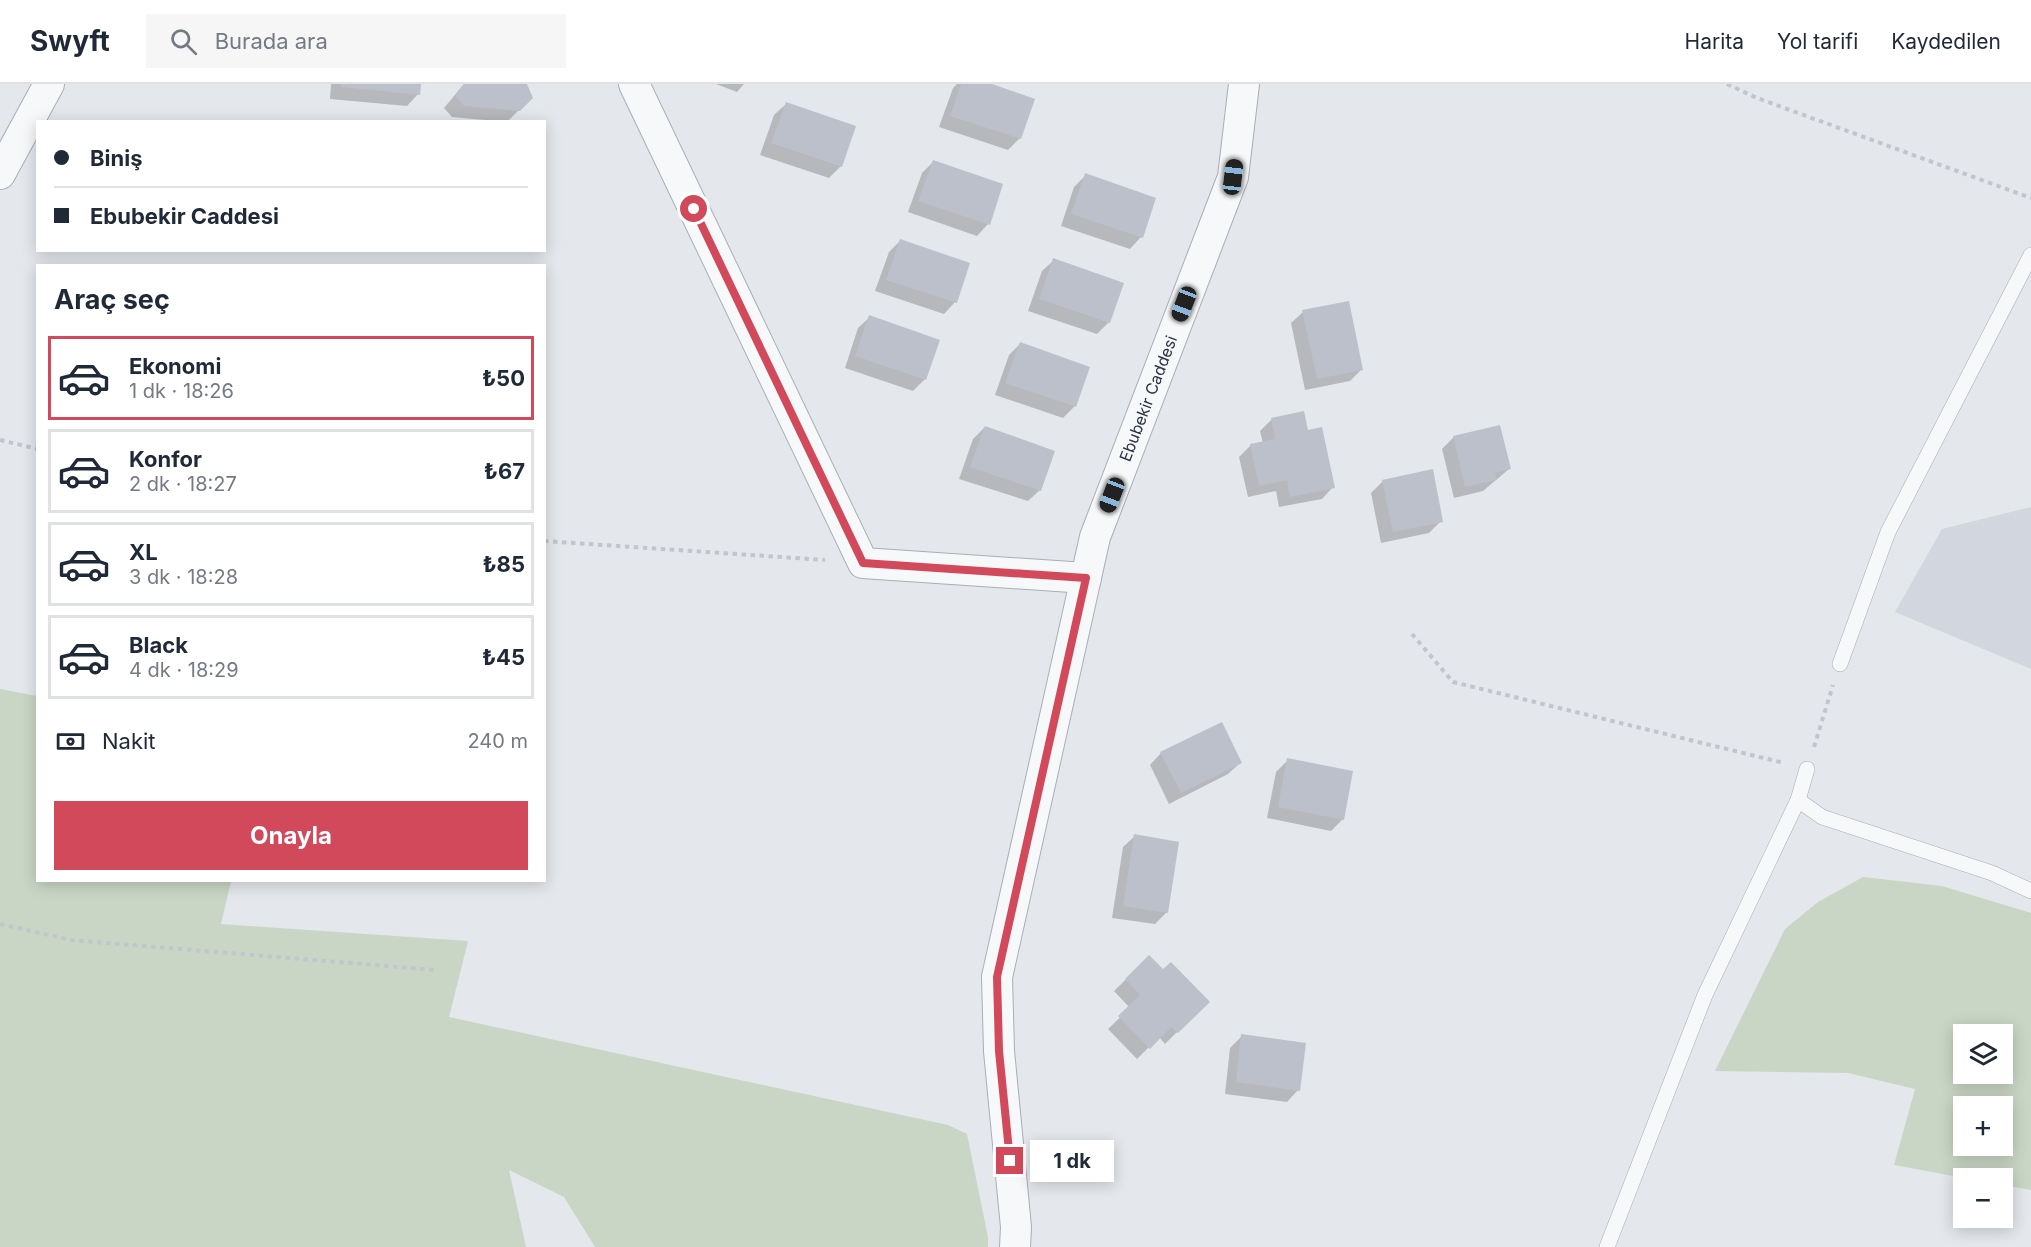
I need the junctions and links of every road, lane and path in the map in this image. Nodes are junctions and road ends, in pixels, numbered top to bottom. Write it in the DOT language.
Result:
graph roads {
  1 [pos="49,84"];
  2 [pos="634,84"];
  3 [pos="1244,84"];
  4 [pos="1727,84"];
  5 [pos="0,174"];
  6 [pos="2031,198"];
  7 [pos="2031,255"];
  8 [pos="0,440"];
  9 [pos="36,449"];
  10 [pos="546,541"];
  11 [pos="863,563"];
  12 [pos="1086,578"];
  13 [pos="1412,634"];
  14 [pos="1840,664"];
  15 [pos="1807,769"];
  16 [pos="1798,800"];
  17 [pos="2031,891"];
  18 [pos="0,924"];
  19 [pos="435,970"];
  20 [pos="1015,1247"];
  21 [pos="1607,1247"];
  1 -- 5 [label="street"];
  2 -- 11 [label="street"];
  3 -- 12 [label="street, Ebubekir Caddesi"];
  4 -- 6 [label="path"];
  7 -- 14 [label="lane"];
  8 -- 9 [label="path"];
  10 -- 11 [label="path"];
  11 -- 12 [label="street"];
  12 -- 20 [label="street, Ebubekir Caddesi"];
  13 -- 15 [label="path"];
  14 -- 15 [label="path"];
  15 -- 16 [label="lane"];
  16 -- 17 [label="lane"];
  16 -- 21 [label="lane"];
  18 -- 19 [label="path"];
}
